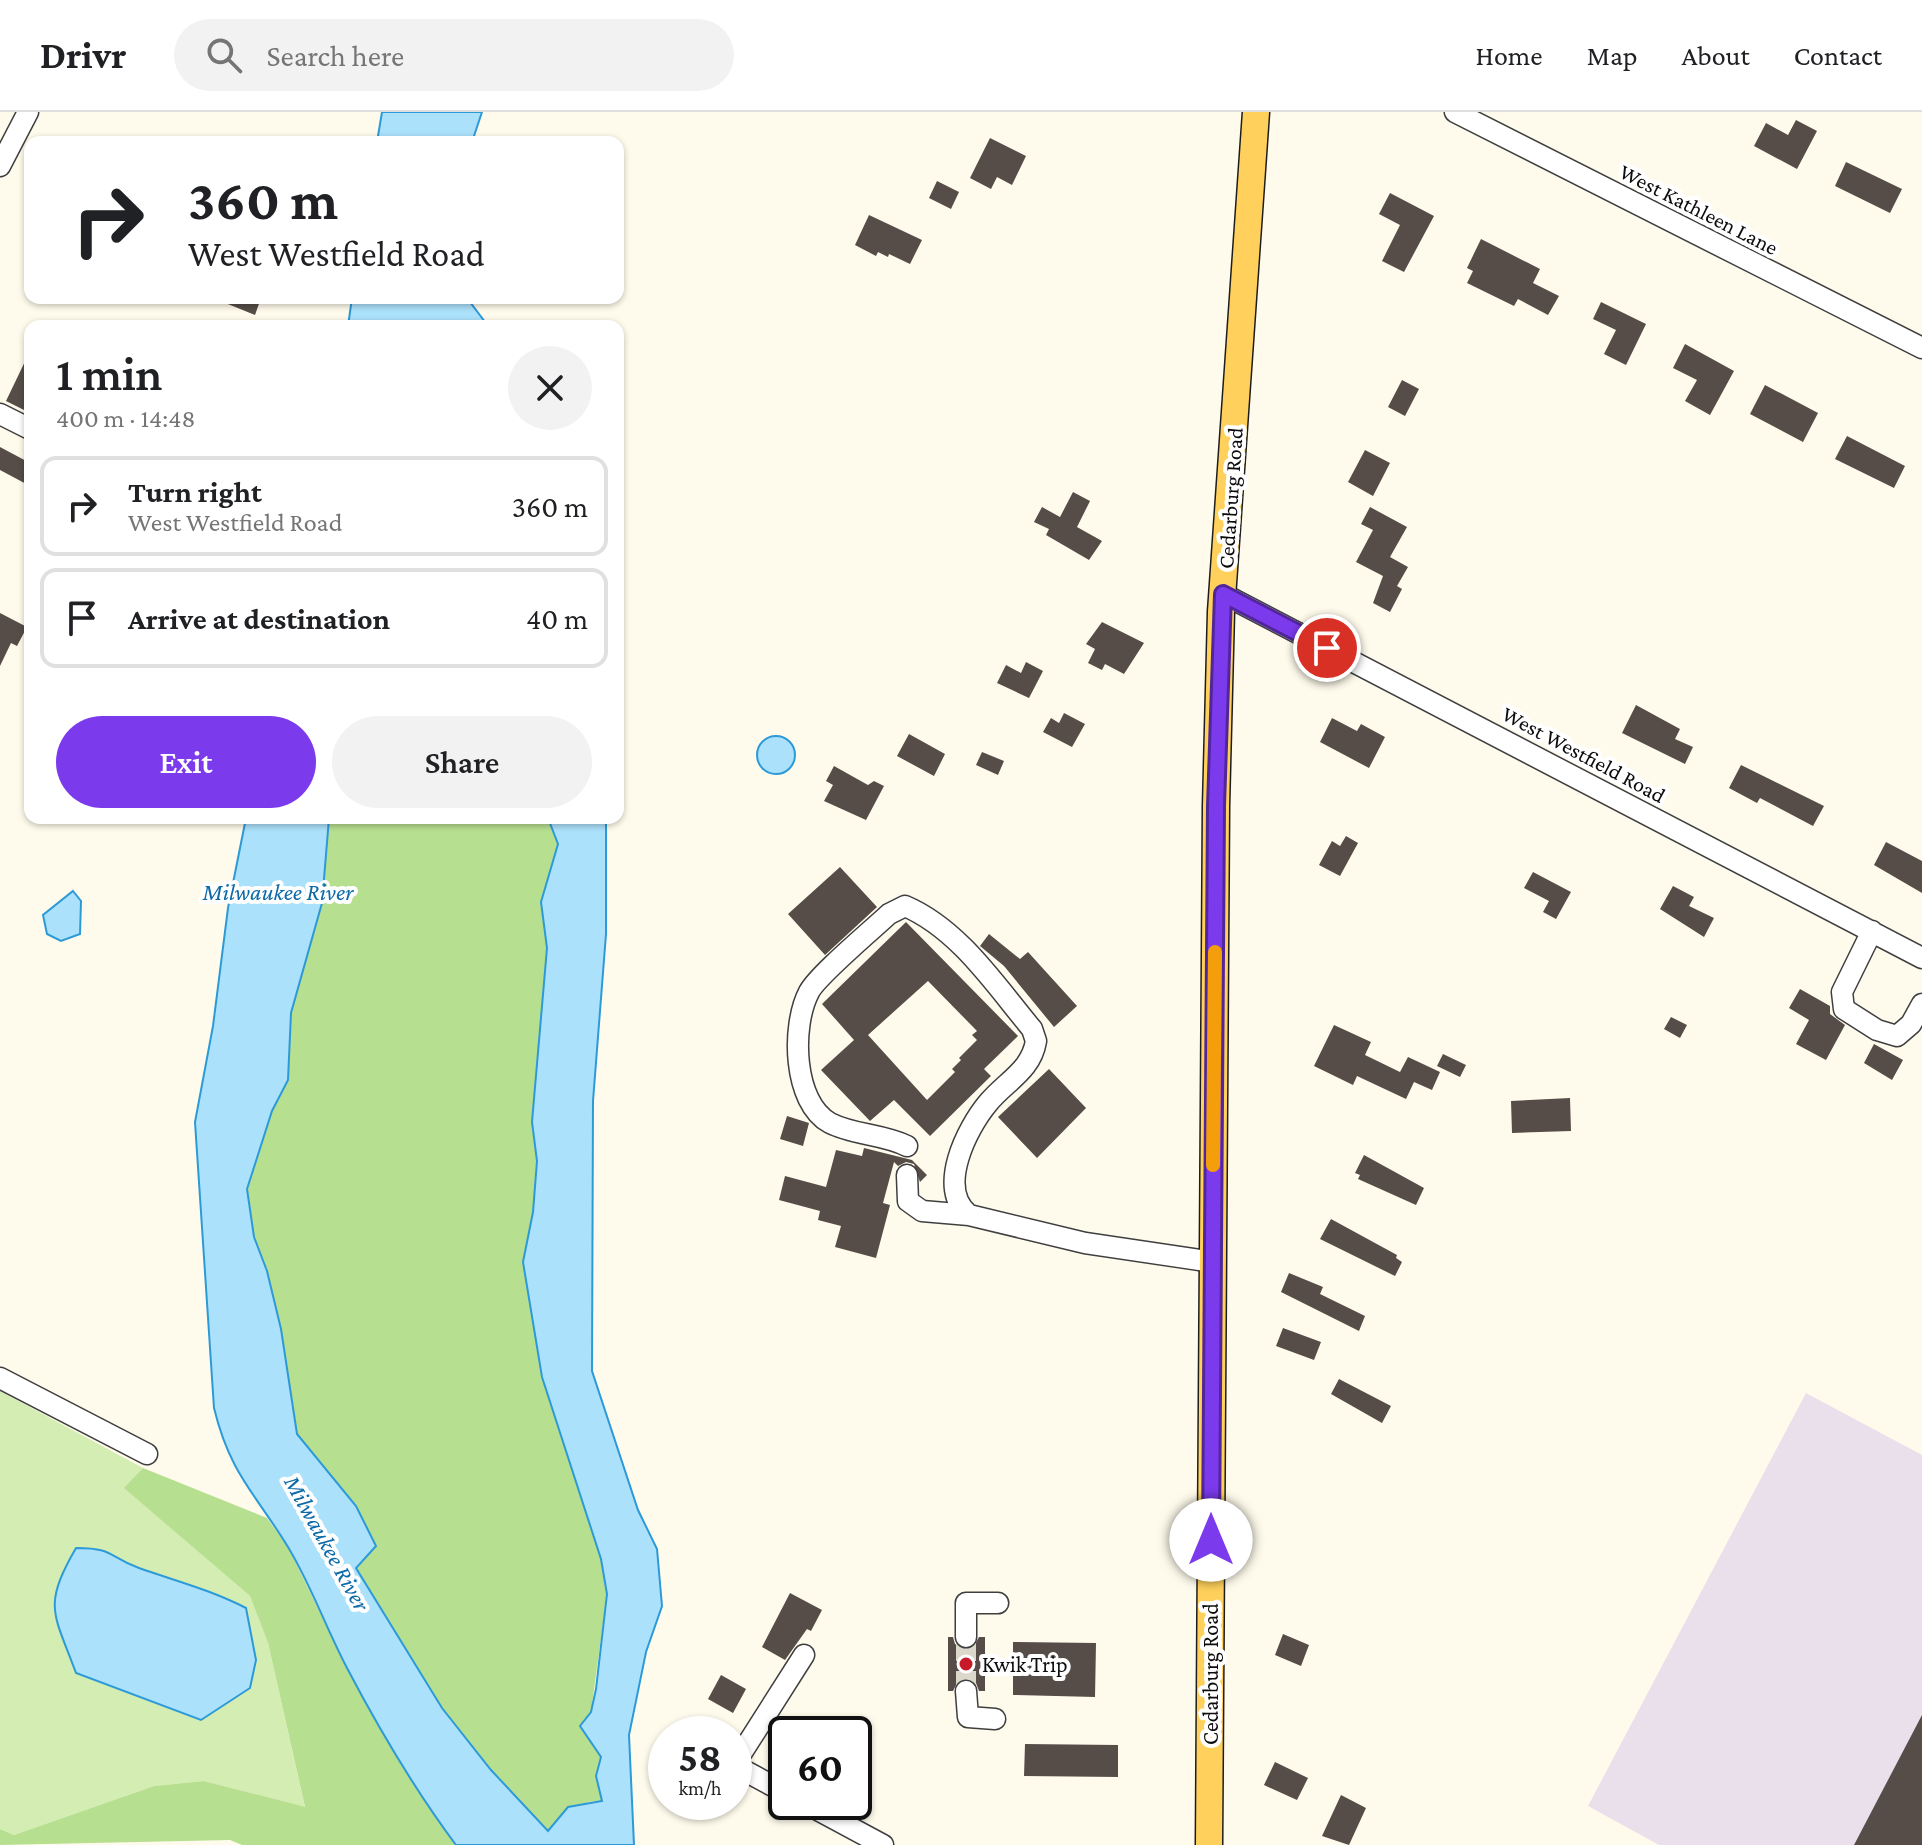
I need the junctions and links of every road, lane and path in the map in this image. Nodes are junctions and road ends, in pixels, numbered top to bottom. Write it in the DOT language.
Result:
graph roads {
  1 [pos="28,112"];
  2 [pos="1256,112"];
  3 [pos="1455,112"];
  4 [pos="0,166"];
  5 [pos="1922,348"];
  6 [pos="0,414"];
  7 [pos="24,426"];
  8 [pos="1223,594"];
  9 [pos="1872,931"];
  10 [pos="1922,958"];
  11 [pos="1922,1004"];
  12 [pos="969,1215"];
  13 [pos="1213,1262"];
  14 [pos="0,1378"];
  15 [pos="147,1454"];
  16 [pos="998,1603"];
  17 [pos="966,1637"];
  18 [pos="804,1655"];
  19 [pos="966,1691"];
  20 [pos="995,1719"];
  21 [pos="752,1737"];
  22 [pos="836,1820"];
  23 [pos="883,1845"];
  24 [pos="1209,1845"];
  1 -- 4 [label="street"];
  2 -- 8 [label="main road, Cedarburg Road"];
  3 -- 5 [label="street, West Kathleen Lane"];
  6 -- 7 [label="street"];
  8 -- 9 [label="street, West Westfield Road"];
  8 -- 13 [label="main road, Cedarburg Road"];
  9 -- 10 [label="street, West Westfield Road"];
  9 -- 11 [label="street"];
  12 -- 12 [label="street"];
  12 -- 13 [label="street"];
  13 -- 24 [label="main road, Cedarburg Road"];
  14 -- 15 [label="street"];
  16 -- 17 [label="street"];
  18 -- 21 [label="street"];
  19 -- 20 [label="street"];
  22 -- 23 [label="street"];
}
